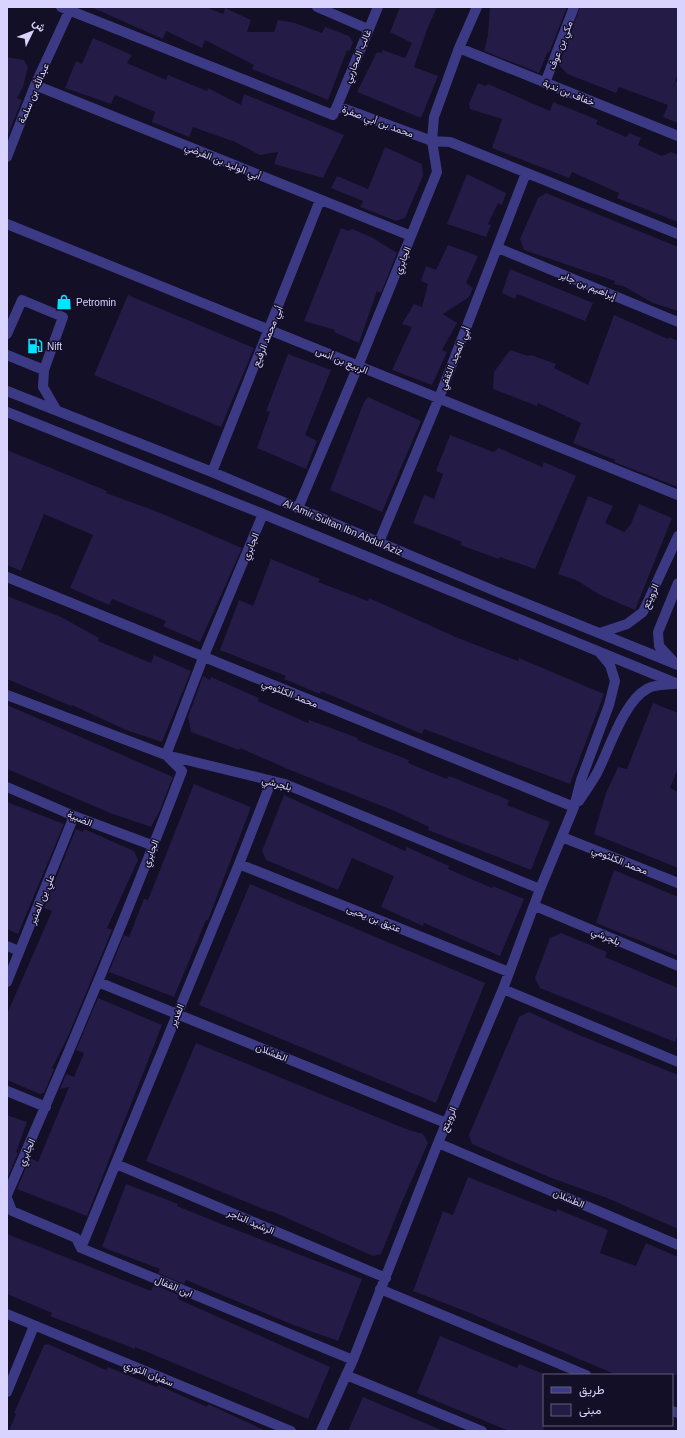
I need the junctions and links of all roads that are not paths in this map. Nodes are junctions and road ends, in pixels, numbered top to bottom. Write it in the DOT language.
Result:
graph roads {
  1 [pos="317,7"];
  2 [pos="378,7"];
  3 [pos="477,7"];
  4 [pos="574,7"];
  5 [pos="67,8"];
  6 [pos="368,29"];
  7 [pos="459,48"];
  8 [pos="545,83"];
  9 [pos="34,85"];
  10 [pos="337,106"];
  11 [pos="678,136"];
  12 [pos="432,141"];
  13 [pos="7,158"];
  14 [pos="526,173"];
  15 [pos="320,200"];
  16 [pos="7,224"];
  17 [pos="678,234"];
  18 [pos="411,236"];
  19 [pos="498,248"];
  20 [pos="678,322"];
  21 [pos="270,330"];
  22 [pos="7,334"];
  23 [pos="7,355"];
  24 [pos="358,366"];
  25 [pos="44,370"];
  26 [pos="7,391"];
  27 [pos="439,398"];
  28 [pos="7,412"];
  29 [pos="57,412"];
  30 [pos="212,472"];
  31 [pos="678,495"];
  32 [pos="298,508"];
  33 [pos="264,514"];
  34 [pos="678,536"];
  35 [pos="379,542"];
  36 [pos="7,577"];
  37 [pos="678,583"];
  38 [pos="600,633"];
  39 [pos="600,653"];
  40 [pos="203,658"];
  41 [pos="677,664"];
  42 [pos="678,684"];
  43 [pos="7,695"];
  44 [pos="166,755"];
  45 [pos="271,782"];
  46 [pos="7,787"];
  47 [pos="574,808"];
  48 [pos="74,816"];
  49 [pos="562,837"];
  50 [pos="154,846"];
  51 [pos="239,864"];
  52 [pos="678,883"];
  53 [pos="540,889"];
  54 [pos="535,906"];
  55 [pos="7,946"];
  56 [pos="19,951"];
  57 [pos="678,966"];
  58 [pos="509,972"];
  59 [pos="7,982"];
  60 [pos="98,982"];
  61 [pos="503,989"];
  62 [pos="176,1013"];
  63 [pos="678,1062"];
  64 [pos="7,1091"];
  65 [pos="46,1107"];
  66 [pos="446,1123"];
  67 [pos="438,1142"];
  68 [pos="116,1164"];
  69 [pos="7,1197"];
  70 [pos="678,1245"];
  71 [pos="81,1248"];
  72 [pos="386,1278"];
  73 [pos="380,1289"];
  74 [pos="7,1314"];
  75 [pos="34,1326"];
  76 [pos="353,1360"];
  77 [pos="584,1374"];
  78 [pos="346,1375"];
  79 [pos="7,1392"];
  80 [pos="291,1431"];
  81 [pos="321,1431"];
  82 [pos="482,1431"];
  1 -- 6 [label="street"];
  2 -- 6 [label="street, غالب المحاربي"];
  3 -- 7 [label="street, الجابري"];
  4 -- 8 [label="street, مكي بن عوف"];
  5 -- 9 [label="street, عبدالله بن سلمة"];
  5 -- 10 [label="street, محمد بن أبي صفرة"];
  6 -- 10 [label="street, غالب المحاربي"];
  7 -- 8 [label="street, خفاف بن ندبة"];
  7 -- 12 [label="street, الجابري"];
  8 -- 11 [label="street, خفاف بن ندبة"];
  9 -- 13 [label="street, عبدالله بن سلمة"];
  9 -- 15 [label="street, أبي الوليد بن الفرضي"];
  10 -- 12 [label="street, محمد بن أبي صفرة"];
  12 -- 14 [label="street, محمد بن أبي صفرة"];
  12 -- 18 [label="street, الجابري"];
  14 -- 17 [label="street, محمد بن أبي صفرة"];
  14 -- 19 [label="street, أبي المجد الثقفي"];
  15 -- 18 [label="street, أبي الوليد بن الفرضي"];
  15 -- 21 [label="street, أبي محمد الرفيع"];
  16 -- 21 [label="street, الربيع بن أنس"];
  18 -- 24 [label="street, الجابري"];
  19 -- 20 [label="street, إبراهيم بن جابر"];
  19 -- 27 [label="street, أبي المجد الثقفي"];
  21 -- 24 [label="street, الربيع بن أنس"];
  21 -- 30 [label="street, أبي محمد الرفيع"];
  22 -- 25 [label="street"];
  23 -- 25 [label="street"];
  24 -- 27 [label="street, الربيع بن أنس"];
  24 -- 32 [label="street, الجابري"];
  25 -- 29 [label="street"];
  26 -- 29 [label="street, Al Amir Sultan Ibn Abdul Aziz"];
  27 -- 31 [label="street, الربيع بن أنس"];
  27 -- 35 [label="street, أبي المجد الثقفي"];
  28 -- 33 [label="street, Al Amir Sultan Ibn Abdul Aziz"];
  29 -- 30 [label="street, Al Amir Sultan Ibn Abdul Aziz"];
  30 -- 32 [label="street, Al Amir Sultan Ibn Abdul Aziz"];
  32 -- 35 [label="street, Al Amir Sultan Ibn Abdul Aziz"];
  33 -- 39 [label="street, Al Amir Sultan Ibn Abdul Aziz"];
  33 -- 40 [label="street, الجابري"];
  34 -- 38 [label="street, الرويتع"];
  35 -- 38 [label="street, Al Amir Sultan Ibn Abdul Aziz"];
  36 -- 40 [label="street, محمد الكلثومي"];
  37 -- 41 [label="street, الرويتع"];
  38 -- 41 [label="street, Al Amir Sultan Ibn Abdul Aziz"];
  39 -- 42 [label="street, Al Amir Sultan Ibn Abdul Aziz"];
  39 -- 47 [label="street"];
  40 -- 44 [label="street, الجابري"];
  40 -- 47 [label="street, محمد الكلثومي"];
  42 -- 47 [label="street"];
  43 -- 44 [label="street, بلجرشي"];
  44 -- 45 [label="street, بلجرشي"];
  44 -- 50 [label="street, الجابري"];
  45 -- 51 [label="street, الغدير"];
  45 -- 53 [label="street, بلجرشي"];
  46 -- 48 [label="street, الضبية"];
  47 -- 49 [label="street, الرويتع"];
  48 -- 50 [label="street, الضبية"];
  48 -- 56 [label="street, علي بن المنير"];
  49 -- 52 [label="street, محمد الكلثومي"];
  49 -- 53 [label="street, الرويتع"];
  50 -- 60 [label="street, الجابري"];
  51 -- 58 [label="street, عتيق بن يحيى"];
  51 -- 62 [label="street, الغدير"];
  53 -- 54 [label="street, الرويتع"];
  54 -- 57 [label="street, بلجرشي"];
  54 -- 58 [label="street, الرويتع"];
  55 -- 56 [label="street"];
  56 -- 59 [label="street, علي بن المنير"];
  58 -- 61 [label="street, الرويتع"];
  60 -- 62 [label="street, الطشلان"];
  60 -- 65 [label="street, الجابري"];
  61 -- 63 [label="street"];
  61 -- 66 [label="street, الرويتع"];
  62 -- 66 [label="street, الطشلان"];
  62 -- 68 [label="street, الغدير"];
  64 -- 65 [label="street"];
  65 -- 69 [label="street, الجابري"];
  66 -- 67 [label="street, الرويتع"];
  67 -- 70 [label="street, الطشلان"];
  67 -- 72 [label="street, الرويتع"];
  68 -- 71 [label="street, الغدير"];
  68 -- 72 [label="street, الرشيد التاجر"];
  69 -- 71 [label="street, ابن القفال"];
  71 -- 76 [label="street, ابن القفال"];
  72 -- 73 [label="street, الرويتع"];
  73 -- 76 [label="street, الرويتع"];
  73 -- 77 [label="street"];
  74 -- 75 [label="street, سفيان الثوري"];
  75 -- 79 [label="street"];
  75 -- 80 [label="street, سفيان الثوري"];
  76 -- 78 [label="street, الرويتع"];
  78 -- 81 [label="street, الرويتع"];
  78 -- 82 [label="street"];
}
